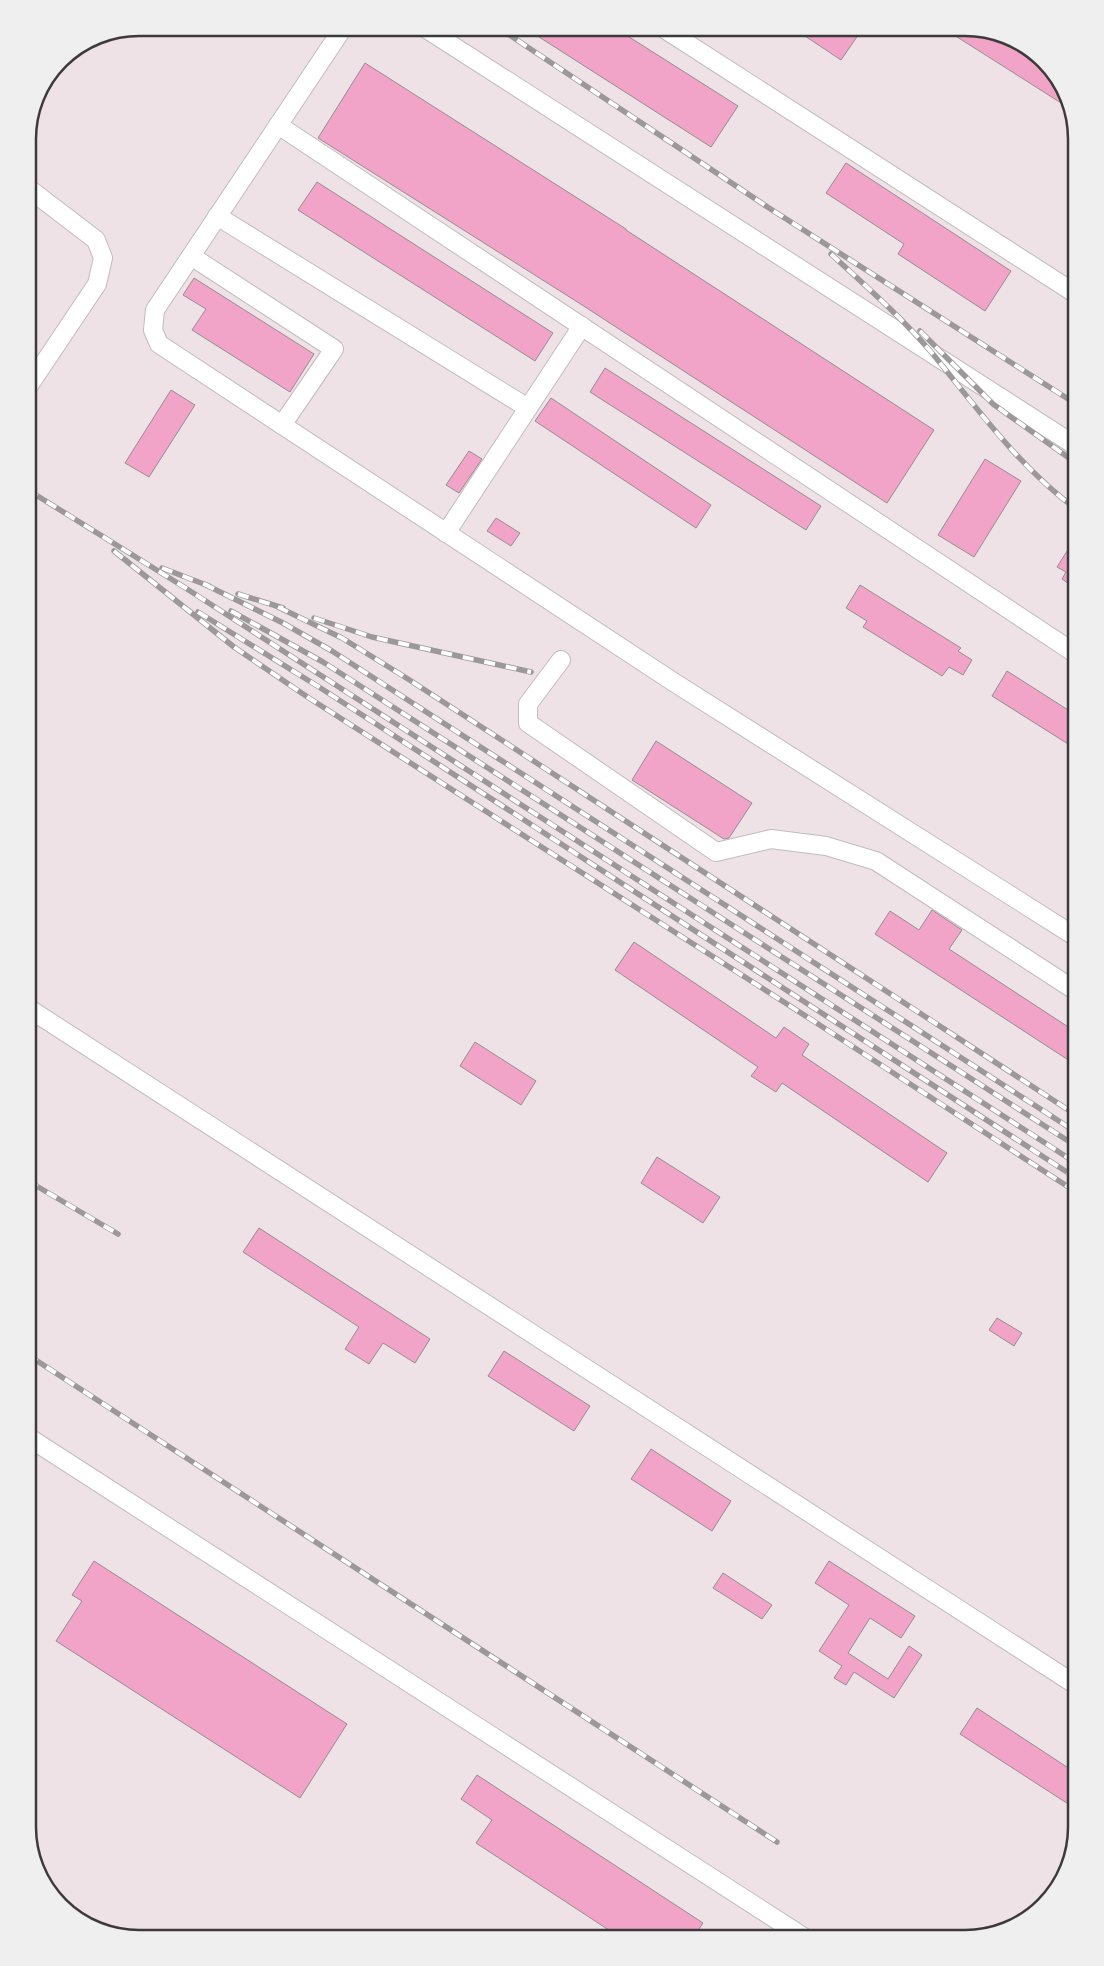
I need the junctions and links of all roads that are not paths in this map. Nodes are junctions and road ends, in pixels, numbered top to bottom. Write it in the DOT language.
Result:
graph roads {
  1 [pos="337,36"];
  2 [pos="437,36"];
  3 [pos="675,36"];
  4 [pos="278,125"];
  5 [pos="36,194"];
  6 [pos="217,216"];
  7 [pos="191,256"];
  8 [pos="1068,289"];
  9 [pos="582,326"];
  10 [pos="36,375"];
  11 [pos="528,408"];
  12 [pos="282,425"];
  13 [pos="1068,441"];
  14 [pos="446,533"];
  15 [pos="1068,649"];
  16 [pos="561,660"];
  17 [pos="1068,932"];
  18 [pos="1068,986"];
  19 [pos="36,1013"];
  20 [pos="36,1442"];
  21 [pos="1068,1680"];
  22 [pos="786,1930"];
  1 -- 4 [label="street"];
  2 -- 13 [label="street"];
  3 -- 8 [label="street"];
  4 -- 6 [label="street"];
  4 -- 9 [label="street"];
  5 -- 10 [label="street"];
  6 -- 7 [label="street"];
  6 -- 11 [label="street"];
  7 -- 12 [label="street"];
  7 -- 12 [label="street"];
  9 -- 11 [label="street"];
  9 -- 15 [label="street"];
  11 -- 14 [label="street"];
  12 -- 14 [label="street"];
  14 -- 17 [label="street"];
  16 -- 18 [label="street"];
  19 -- 21 [label="street"];
  20 -- 22 [label="street"];
}
